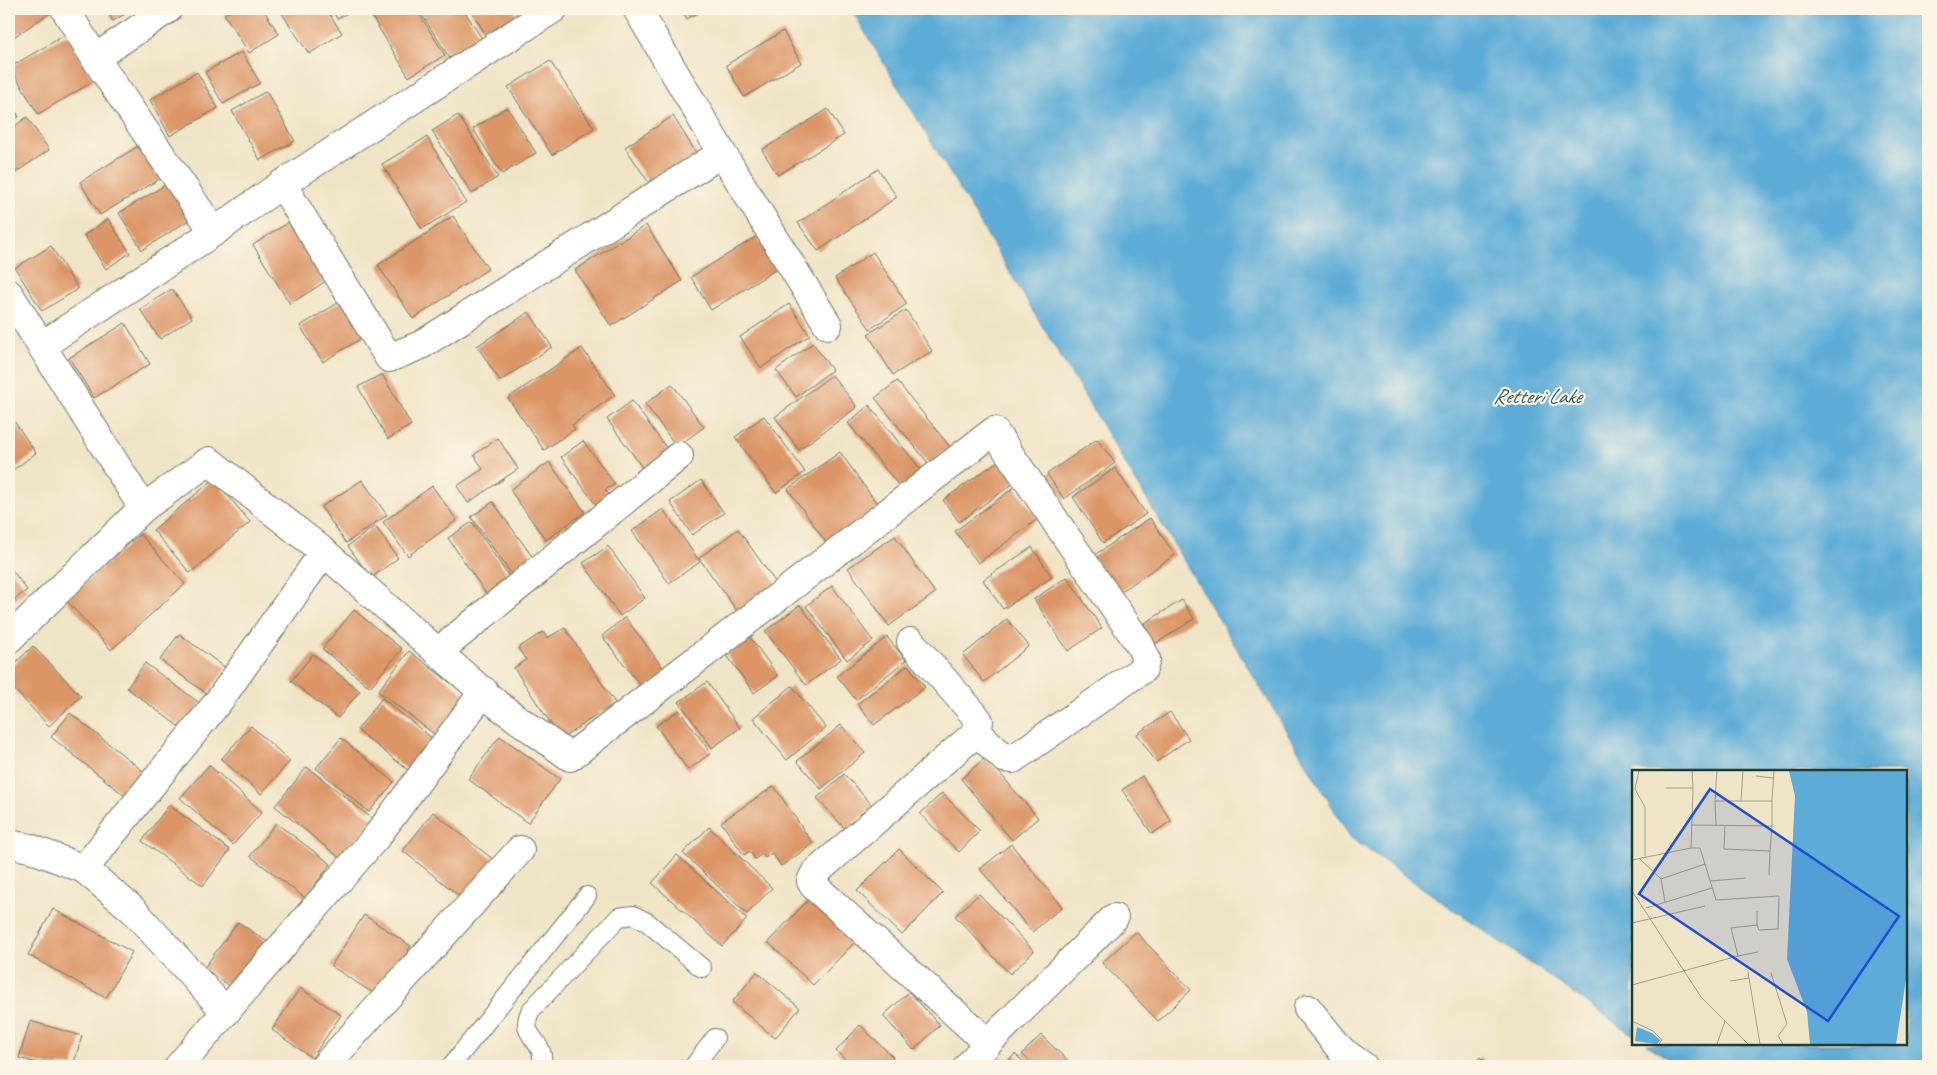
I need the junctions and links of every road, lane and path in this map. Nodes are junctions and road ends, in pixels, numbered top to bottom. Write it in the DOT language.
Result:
graph roads {
  1 [pos="65,9"];
  2 [pos="168,9"];
  3 [pos="553,9"];
  4 [pos="637,9"];
  5 [pos="95,58"];
  6 [pos="722,153"];
  7 [pos="282,184"];
  8 [pos="214,232"];
  9 [pos="9,294"];
  10 [pos="828,324"];
  11 [pos="41,346"];
  12 [pos="679,456"];
  13 [pos="143,508"];
  14 [pos="324,552"];
  15 [pos="9,639"];
  16 [pos="911,642"];
  17 [pos="439,651"];
  18 [pos="484,691"];
  19 [pos="978,732"];
  20 [pos="9,844"];
  21 [pos="520,850"];
  22 [pos="84,869"];
  23 [pos="587,896"];
  24 [pos="1114,918"];
  25 [pos="702,968"];
  26 [pos="1308,1010"];
  27 [pos="226,1012"];
  28 [pos="715,1038"];
  29 [pos="988,1043"];
  30 [pos="179,1066"];
  31 [pos="325,1066"];
  32 [pos="451,1066"];
  33 [pos="542,1066"];
  34 [pos="694,1066"];
  35 [pos="968,1066"];
  36 [pos="1362,1066"];
  1 -- 5 [label="street"];
  2 -- 5 [label="street"];
  3 -- 7 [label="street"];
  4 -- 6 [label="street"];
  5 -- 8 [label="street"];
  6 -- 7 [label="street"];
  6 -- 10 [label="street"];
  7 -- 8 [label="street"];
  8 -- 11 [label="street"];
  9 -- 11 [label="street"];
  11 -- 13 [label="street"];
  12 -- 17 [label="street"];
  13 -- 14 [label="street"];
  13 -- 15 [label="street"];
  14 -- 17 [label="street"];
  14 -- 22 [label="street"];
  16 -- 19 [label="street"];
  17 -- 18 [label="street"];
  18 -- 19 [label="street"];
  18 -- 27 [label="street"];
  19 -- 29 [label="street"];
  20 -- 22 [label="street"];
  21 -- 31 [label="street"];
  22 -- 27 [label="street"];
  23 -- 32 [label="lane"];
  24 -- 29 [label="street"];
  25 -- 33 [label="lane"];
  26 -- 36 [label="street"];
  27 -- 30 [label="street"];
  28 -- 34 [label="lane"];
  29 -- 35 [label="street"];
}
